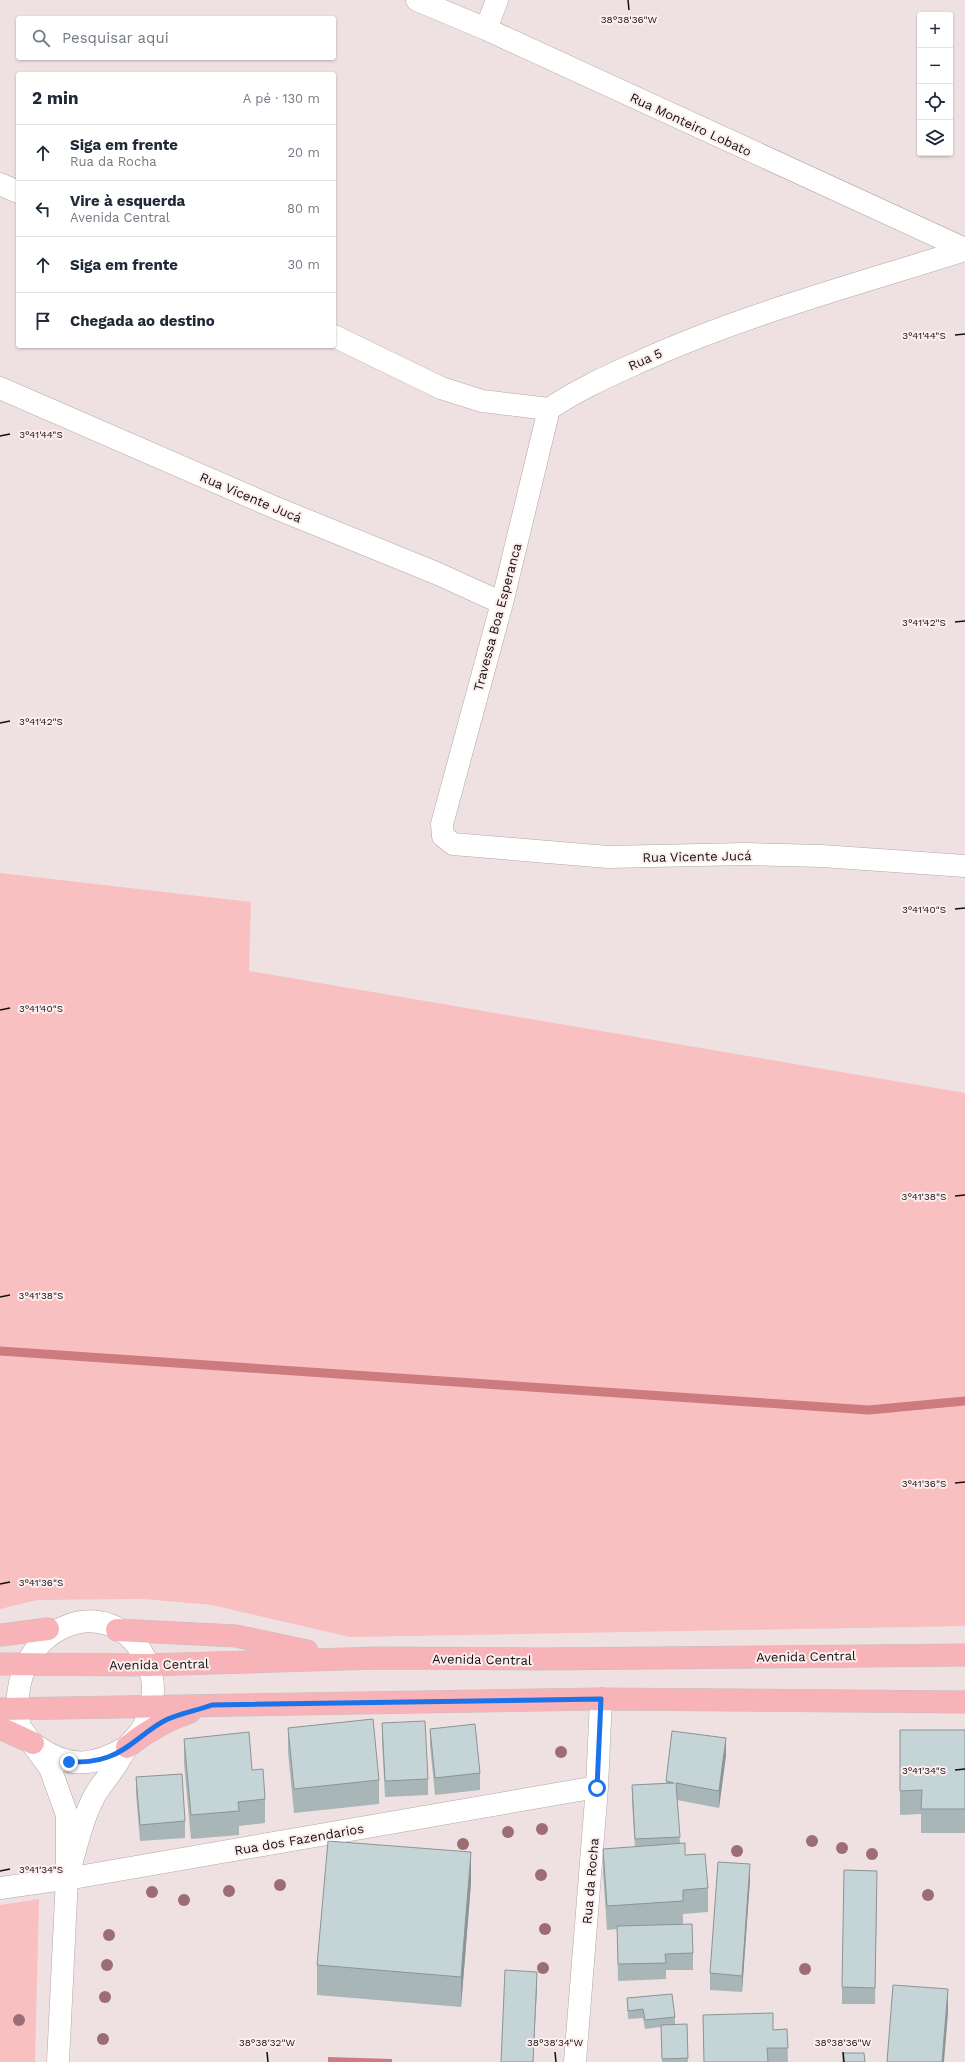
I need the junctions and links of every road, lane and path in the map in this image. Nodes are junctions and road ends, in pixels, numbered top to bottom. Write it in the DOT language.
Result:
graph roads {
  1 [pos="417,0"];
  2 [pos="497,0"];
  3 [pos="486,29"];
  4 [pos="0,184"];
  5 [pos="16,191"];
  6 [pos="965,250"];
  7 [pos="336,337"];
  8 [pos="0,388"];
  9 [pos="549,409"];
  10 [pos="502,603"];
  11 [pos="442,824"];
  12 [pos="965,866"];
  13 [pos="48,1629"];
  14 [pos="117,1630"];
  15 [pos="0,1635"];
  16 [pos="965,1654"];
  17 [pos="351,1659"];
  18 [pos="8,1664"];
  19 [pos="148,1665"];
  20 [pos="601,1699"];
  21 [pos="965,1702"];
  22 [pos="212,1705"];
  23 [pos="151,1707"];
  24 [pos="6,1709"];
  25 [pos="0,1728"];
  26 [pos="33,1744"];
  27 [pos="127,1746"];
  28 [pos="597,1788"];
  29 [pos="67,1878"];
  30 [pos="0,1888"];
  31 [pos="58,2062"];
  32 [pos="575,2062"];
  1 -- 3 [label="street, Rua Monteiro Lobato"];
  2 -- 3 [label="street"];
  3 -- 6 [label="street, Rua Monteiro Lobato"];
  4 -- 5 [label="street"];
  6 -- 9 [label="street, Rua 5"];
  7 -- 9 [label="street"];
  8 -- 10 [label="street, Rua Vicente Jucá"];
  9 -- 10 [label="street, Travessa Boa Esperanca"];
  10 -- 11 [label="street, Travessa Boa Esperanca"];
  11 -- 12 [label="street, Rua Vicente Jucá"];
  13 -- 14 [label="street"];
  13 -- 15 [label="main road"];
  13 -- 18 [label="street"];
  14 -- 17 [label="main road"];
  14 -- 19 [label="street"];
  16 -- 17 [label="main road, Avenida Central"];
  17 -- 19 [label="main road, Avenida Central"];
  18 -- 19 [label="main road, Avenida Central"];
  18 -- 24 [label="street"];
  19 -- 23 [label="street"];
  20 -- 21 [label="main road"];
  20 -- 22 [label="main road"];
  20 -- 28 [label="street, Rua da Rocha"];
  22 -- 23 [label="main road"];
  22 -- 27 [label="main road"];
  23 -- 24 [label="main road"];
  23 -- 27 [label="street"];
  24 -- 26 [label="street"];
  25 -- 26 [label="main road"];
  26 -- 27 [label="street"];
  26 -- 29 [label="street"];
  27 -- 29 [label="street"];
  28 -- 29 [label="street, Rua dos Fazendarios"];
  28 -- 32 [label="street, Rua da Rocha"];
  29 -- 30 [label="street, Rua dos Fazendarios"];
  29 -- 31 [label="street"];
}
